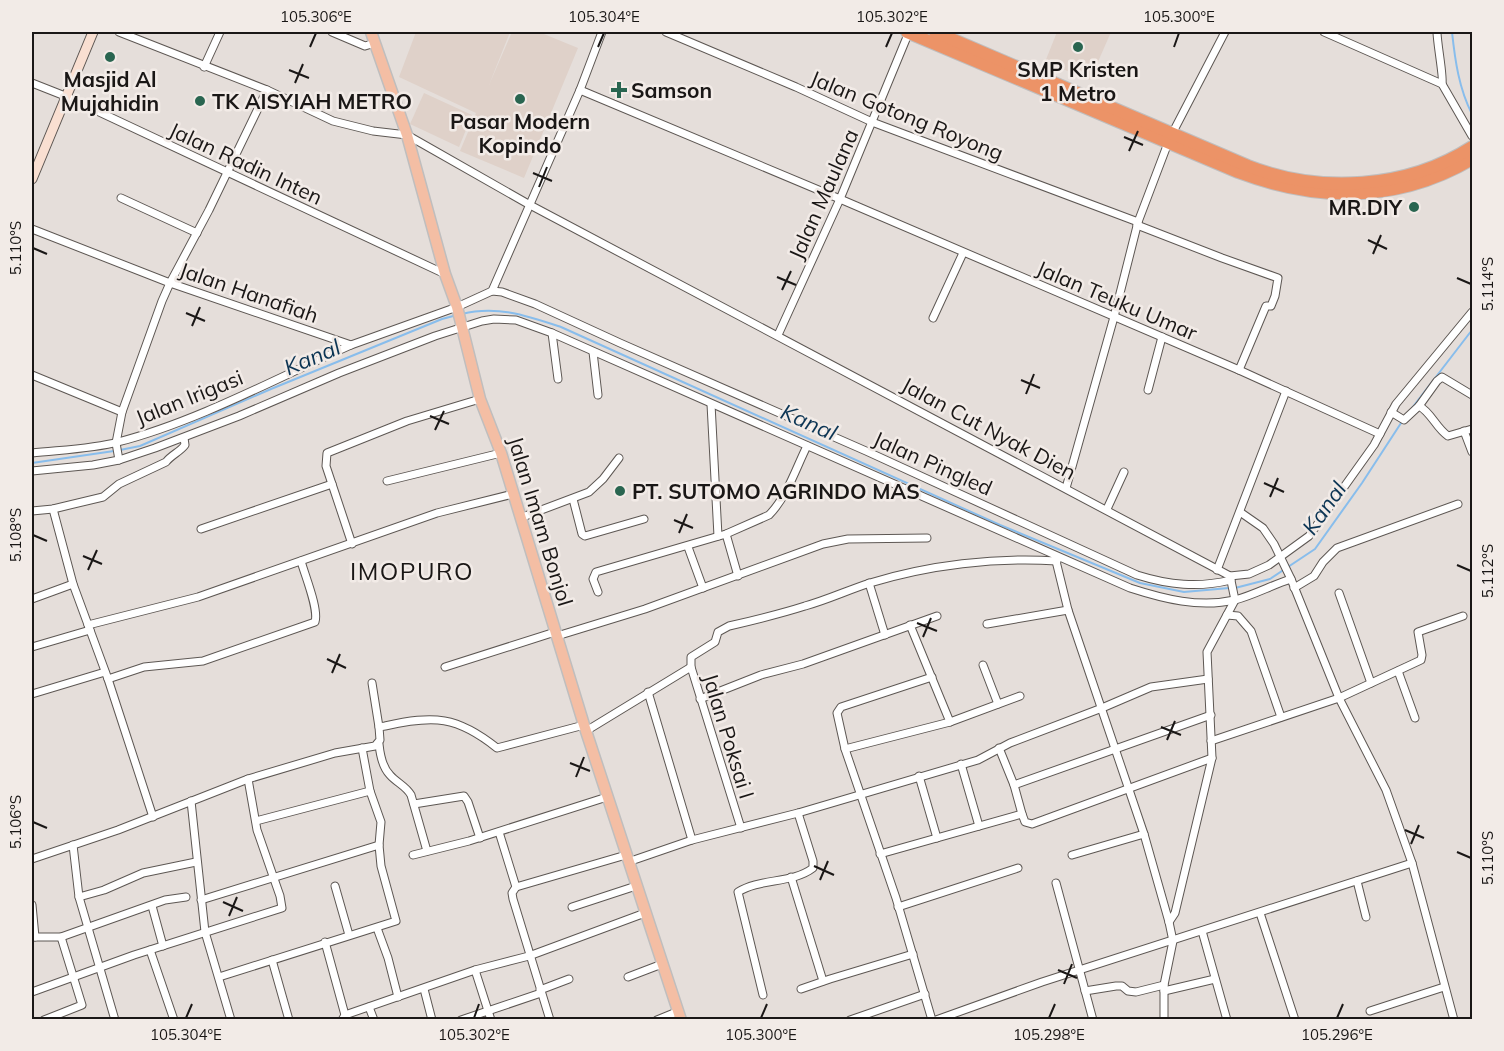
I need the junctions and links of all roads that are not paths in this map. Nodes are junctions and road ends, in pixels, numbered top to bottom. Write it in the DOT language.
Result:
graph roads {
  1 [pos="93,32"];
  2 [pos="119,32"];
  3 [pos="220,32"];
  4 [pos="332,32"];
  5 [pos="371,32"];
  6 [pos="602,32"];
  7 [pos="666,32"];
  8 [pos="908,32"];
  9 [pos="936,32"];
  10 [pos="1226,32"];
  11 [pos="1324,32"];
  12 [pos="1437,32"];
  13 [pos="375,43"];
  14 [pos="204,67"];
  15 [pos="32,83"];
  16 [pos="1442,84"];
  17 [pos="267,90"];
  18 [pos="580,90"];
  19 [pos="65,96"];
  20 [pos="1102,108"];
  21 [pos="872,122"];
  22 [pos="407,135"];
  23 [pos="1473,136"];
  24 [pos="1171,138"];
  25 [pos="1473,147"];
  26 [pos="1473,159"];
  27 [pos="227,173"];
  28 [pos="32,179"];
  29 [pos="121,198"];
  30 [pos="840,199"];
  31 [pos="530,205"];
  32 [pos="1138,224"];
  33 [pos="32,230"];
  34 [pos="197,233"];
  35 [pos="963,252"];
  36 [pos="446,274"];
  37 [pos="170,283"];
  38 [pos="492,291"];
  39 [pos="457,307"];
  40 [pos="1473,312"];
  41 [pos="1114,317"];
  42 [pos="933,318"];
  43 [pos="462,326"];
  44 [pos="552,333"];
  45 [pos="778,335"];
  46 [pos="1162,337"];
  47 [pos="351,345"];
  48 [pos="593,352"];
  49 [pos="1239,370"];
  50 [pos="32,375"];
  51 [pos="558,379"];
  52 [pos="1148,390"];
  53 [pos="1286,391"];
  54 [pos="598,395"];
  55 [pos="1473,395"];
  56 [pos="480,399"];
  57 [pos="711,404"];
  58 [pos="1419,406"];
  59 [pos="122,412"];
  60 [pos="1392,413"];
  61 [pos="1473,429"];
  62 [pos="1464,431"];
  63 [pos="1380,434"];
  64 [pos="183,438"];
  65 [pos="116,444"];
  66 [pos="807,446"];
  67 [pos="1473,452"];
  68 [pos="32,453"];
  69 [pos="501,453"];
  70 [pos="619,458"];
  71 [pos="119,459"];
  72 [pos="32,471"];
  73 [pos="1124,472"];
  74 [pos="387,481"];
  75 [pos="332,484"];
  76 [pos="1066,488"];
  77 [pos="513,494"];
  78 [pos="573,499"];
  79 [pos="1458,504"];
  80 [pos="53,509"];
  81 [pos="1107,509"];
  82 [pos="32,512"];
  83 [pos="1240,512"];
  84 [pos="520,518"];
  85 [pos="644,519"];
  86 [pos="201,529"];
  87 [pos="722,535"];
  88 [pos="927,538"];
  89 [pos="352,544"];
  90 [pos="688,547"];
  91 [pos="1056,558"];
  92 [pos="1282,560"];
  93 [pos="301,561"];
  94 [pos="1217,570"];
  95 [pos="1290,575"];
  96 [pos="738,576"];
  97 [pos="1231,580"];
  98 [pos="869,583"];
  99 [pos="73,584"];
  100 [pos="703,588"];
  101 [pos="1294,588"];
  102 [pos="598,592"];
  103 [pos="1339,593"];
  104 [pos="1235,598"];
  105 [pos="32,599"];
  106 [pos="1068,609"];
  107 [pos="1227,615"];
  108 [pos="937,616"];
  109 [pos="1463,616"];
  110 [pos="987,624"];
  111 [pos="910,625"];
  112 [pos="89,627"];
  113 [pos="556,634"];
  114 [pos="885,635"];
  115 [pos="32,647"];
  116 [pos="984,665"];
  117 [pos="445,667"];
  118 [pos="691,667"];
  119 [pos="1398,670"];
  120 [pos="106,676"];
  121 [pos="932,677"];
  122 [pos="1208,679"];
  123 [pos="372,683"];
  124 [pos="1371,683"];
  125 [pos="648,692"];
  126 [pos="32,694"];
  127 [pos="1020,696"];
  128 [pos="1339,698"];
  129 [pos="700,699"];
  130 [pos="998,704"];
  131 [pos="1102,708"];
  132 [pos="1211,715"];
  133 [pos="1281,717"];
  134 [pos="1415,718"];
  135 [pos="950,722"];
  136 [pos="378,727"];
  137 [pos="585,728"];
  138 [pos="1211,741"];
  139 [pos="379,744"];
  140 [pos="362,748"];
  141 [pos="999,748"];
  142 [pos="1116,748"];
  143 [pos="845,749"];
  144 [pos="1212,758"];
  145 [pos="961,764"];
  146 [pos="919,776"];
  147 [pos="248,779"];
  148 [pos="1014,785"];
  149 [pos="1128,789"];
  150 [pos="370,791"];
  151 [pos="861,794"];
  152 [pos="607,796"];
  153 [pos="191,801"];
  154 [pos="414,804"];
  155 [pos="798,813"];
  156 [pos="1022,814"];
  157 [pos="153,817"];
  158 [pos="256,821"];
  159 [pos="979,826"];
  160 [pos="741,828"];
  161 [pos="499,832"];
  162 [pos="1144,834"];
  163 [pos="480,838"];
  164 [pos="938,838"];
  165 [pos="692,840"];
  166 [pos="73,845"];
  167 [pos="379,845"];
  168 [pos="427,850"];
  169 [pos="880,854"];
  170 [pos="413,855"];
  171 [pos="1071,855"];
  172 [pos="32,859"];
  173 [pos="627,859"];
  174 [pos="196,862"];
  175 [pos="1412,863"];
  176 [pos="1018,868"];
  177 [pos="791,877"];
  178 [pos="273,879"];
  179 [pos="1357,881"];
  180 [pos="1056,883"];
  181 [pos="335,886"];
  182 [pos="636,886"];
  183 [pos="516,887"];
  184 [pos="79,897"];
  185 [pos="186,897"];
  186 [pos="201,900"];
  187 [pos="32,905"];
  188 [pos="152,906"];
  189 [pos="898,907"];
  190 [pos="572,908"];
  191 [pos="645,913"];
  192 [pos="1260,913"];
  193 [pos="1366,917"];
  194 [pos="1169,922"];
  195 [pos="88,928"];
  196 [pos="377,928"];
  197 [pos="1202,931"];
  198 [pos="205,932"];
  199 [pos="349,935"];
  200 [pos="33,937"];
  201 [pos="61,937"];
  202 [pos="1173,941"];
  203 [pos="325,942"];
  204 [pos="163,946"];
  205 [pos="150,950"];
  206 [pos="913,954"];
  207 [pos="529,956"];
  208 [pos="272,960"];
  209 [pos="662,964"];
  210 [pos="99,967"];
  211 [pos="475,970"];
  212 [pos="1079,970"];
  213 [pos="74,976"];
  214 [pos="219,977"];
  215 [pos="628,977"];
  216 [pos="569,979"];
  217 [pos="1215,979"];
  218 [pos="823,981"];
  219 [pos="1444,987"];
  220 [pos="1164,988"];
  221 [pos="424,989"];
  222 [pos="801,989"];
  223 [pos="1085,991"];
  224 [pos="32,992"];
  225 [pos="540,992"];
  226 [pos="926,994"];
  227 [pos="763,995"];
  228 [pos="398,997"];
  229 [pos="369,1007"];
  230 [pos="488,1011"];
  231 [pos="1370,1011"];
  232 [pos="680,1015"];
  233 [pos="62,1017"];
  234 [pos="344,1017"];
  235 [pos="44,1020"];
  236 [pos="115,1020"];
  237 [pos="174,1020"];
  238 [pos="231,1020"];
  239 [pos="289,1020"];
  240 [pos="374,1020"];
  241 [pos="432,1020"];
  242 [pos="461,1020"];
  243 [pos="491,1020"];
  244 [pos="550,1020"];
  245 [pos="657,1020"];
  246 [pos="850,1020"];
  247 [pos="934,1020"];
  248 [pos="1093,1020"];
  249 [pos="1164,1020"];
  250 [pos="1227,1020"];
  251 [pos="1295,1020"];
  252 [pos="1454,1020"];
  1 -- 19 [label="street"];
  2 -- 14 [label="street"];
  3 -- 14 [label="street"];
  4 -- 13 [label="street"];
  5 -- 13 [label="main road, Jalan Imam Bonjol"];
  6 -- 18 [label="street"];
  7 -- 21 [label="street, Jalan Gotong Royong"];
  8 -- 20 [label="highway"];
  8 -- 21 [label="street, Jalan Maulana"];
  9 -- 20 [label="highway"];
  10 -- 24 [label="street"];
  11 -- 16 [label="street"];
  12 -- 16 [label="street"];
  13 -- 22 [label="main road, Jalan Imam Bonjol"];
  14 -- 17 [label="street"];
  15 -- 19 [label="street, Jalan Radin Inten"];
  16 -- 23 [label="street"];
  17 -- 22 [label="street"];
  17 -- 27 [label="street"];
  18 -- 30 [label="street, Jalan Teuku Umar"];
  18 -- 31 [label="street"];
  19 -- 27 [label="street, Jalan Radin Inten"];
  19 -- 28 [label="street"];
  20 -- 24 [label="highway"];
  21 -- 30 [label="street, Jalan Maulana"];
  21 -- 32 [label="street, Jalan Gotong Royong"];
  22 -- 31 [label="street, Jalan Cut Nyak Dien"];
  22 -- 36 [label="main road, Jalan Imam Bonjol"];
  24 -- 25 [label="highway"];
  24 -- 26 [label="highway"];
  24 -- 32 [label="street"];
  27 -- 34 [label="street"];
  27 -- 36 [label="street, Jalan Radin Inten"];
  29 -- 34 [label="street"];
  30 -- 35 [label="street, Jalan Teuku Umar"];
  30 -- 45 [label="street, Jalan Maulana"];
  31 -- 38 [label="street"];
  31 -- 45 [label="street, Jalan Cut Nyak Dien"];
  32 -- 41 [label="street"];
  32 -- 49 [label="street, Jalan Gotong Royong"];
  33 -- 37 [label="street, Jalan Hanafiah"];
  34 -- 37 [label="street"];
  35 -- 41 [label="street, Jalan Teuku Umar"];
  35 -- 42 [label="street"];
  36 -- 39 [label="main road, Jalan Imam Bonjol"];
  37 -- 47 [label="street, Jalan Hanafiah"];
  37 -- 59 [label="street"];
  38 -- 39 [label="street"];
  38 -- 97 [label="street, Jalan Pingled"];
  39 -- 43 [label="main road, Jalan Imam Bonjol"];
  39 -- 47 [label="street"];
  40 -- 60 [label="street"];
  41 -- 46 [label="street, Jalan Teuku Umar"];
  41 -- 76 [label="street"];
  43 -- 44 [label="street"];
  43 -- 56 [label="main road, Jalan Imam Bonjol"];
  43 -- 64 [label="street"];
  44 -- 48 [label="street"];
  44 -- 51 [label="street"];
  45 -- 76 [label="street, Jalan Cut Nyak Dien"];
  46 -- 49 [label="street, Jalan Teuku Umar"];
  46 -- 52 [label="street"];
  47 -- 65 [label="street, Jalan Irigasi"];
  48 -- 54 [label="street"];
  48 -- 57 [label="street"];
  49 -- 53 [label="street, Jalan Teuku Umar"];
  50 -- 59 [label="street"];
  53 -- 63 [label="street, Jalan Teuku Umar"];
  53 -- 83 [label="street"];
  55 -- 58 [label="street"];
  56 -- 69 [label="main road, Jalan Imam Bonjol"];
  56 -- 75 [label="street"];
  57 -- 66 [label="street"];
  57 -- 87 [label="street"];
  58 -- 60 [label="street"];
  58 -- 62 [label="street"];
  59 -- 65 [label="street"];
  60 -- 63 [label="street"];
  61 -- 62 [label="street"];
  62 -- 67 [label="street"];
  63 -- 92 [label="street"];
  64 -- 71 [label="street"];
  64 -- 80 [label="street"];
  65 -- 68 [label="street, Jalan Irigasi"];
  65 -- 71 [label="street"];
  66 -- 87 [label="street"];
  66 -- 91 [label="street"];
  69 -- 74 [label="street"];
  69 -- 77 [label="main road, Jalan Imam Bonjol"];
  70 -- 78 [label="street"];
  71 -- 72 [label="street"];
  73 -- 81 [label="street"];
  75 -- 86 [label="street"];
  75 -- 89 [label="street"];
  76 -- 81 [label="street, Jalan Cut Nyak Dien"];
  77 -- 84 [label="main road, Jalan Imam Bonjol"];
  77 -- 89 [label="street"];
  78 -- 84 [label="street"];
  78 -- 85 [label="street"];
  79 -- 101 [label="street"];
  80 -- 82 [label="street"];
  80 -- 99 [label="street"];
  81 -- 94 [label="street, Jalan Cut Nyak Dien"];
  83 -- 92 [label="street"];
  83 -- 94 [label="street"];
  84 -- 113 [label="main road, Jalan Imam Bonjol"];
  87 -- 90 [label="street"];
  87 -- 96 [label="street"];
  88 -- 96 [label="street"];
  89 -- 93 [label="street"];
  90 -- 100 [label="street"];
  90 -- 102 [label="street"];
  91 -- 98 [label="street"];
  91 -- 104 [label="street"];
  91 -- 106 [label="street"];
  92 -- 95 [label="street"];
  92 -- 97 [label="street"];
  93 -- 112 [label="street"];
  93 -- 120 [label="street"];
  94 -- 97 [label="street, Jalan Cut Nyak Dien"];
  95 -- 101 [label="street"];
  95 -- 104 [label="street"];
  96 -- 100 [label="street"];
  97 -- 104 [label="street"];
  98 -- 114 [label="street"];
  98 -- 118 [label="street"];
  99 -- 105 [label="street"];
  99 -- 112 [label="street"];
  100 -- 113 [label="street"];
  101 -- 128 [label="street"];
  103 -- 124 [label="street"];
  104 -- 107 [label="street"];
  106 -- 110 [label="street"];
  106 -- 131 [label="street"];
  107 -- 122 [label="street"];
  107 -- 133 [label="street"];
  108 -- 111 [label="street"];
  109 -- 119 [label="street"];
  111 -- 114 [label="street"];
  111 -- 121 [label="street"];
  112 -- 115 [label="street"];
  112 -- 120 [label="street"];
  113 -- 117 [label="street"];
  113 -- 137 [label="main road, Jalan Imam Bonjol"];
  114 -- 129 [label="street"];
  116 -- 130 [label="street"];
  118 -- 125 [label="street, Jalan Poksai I"];
  118 -- 129 [label="street, Jalan Poksai I"];
  119 -- 124 [label="street"];
  119 -- 134 [label="street"];
  120 -- 126 [label="street"];
  120 -- 157 [label="street"];
  121 -- 135 [label="street"];
  121 -- 143 [label="street"];
  122 -- 131 [label="street"];
  122 -- 132 [label="street"];
  123 -- 136 [label="street"];
  124 -- 128 [label="street"];
  125 -- 137 [label="street, Jalan Poksai I"];
  125 -- 165 [label="street"];
  127 -- 130 [label="street"];
  128 -- 133 [label="street"];
  128 -- 175 [label="street"];
  129 -- 160 [label="street, Jalan Poksai I"];
  130 -- 135 [label="street"];
  131 -- 141 [label="street"];
  131 -- 142 [label="street"];
  132 -- 138 [label="street"];
  132 -- 142 [label="street"];
  133 -- 138 [label="street"];
  135 -- 143 [label="street"];
  136 -- 137 [label="street, Jalan Poksai I"];
  136 -- 139 [label="street"];
  137 -- 152 [label="main road, Jalan Imam Bonjol"];
  138 -- 144 [label="street"];
  139 -- 140 [label="street"];
  139 -- 154 [label="street"];
  140 -- 147 [label="street"];
  140 -- 150 [label="street"];
  141 -- 145 [label="street"];
  141 -- 148 [label="street"];
  142 -- 148 [label="street"];
  142 -- 149 [label="street"];
  143 -- 151 [label="street"];
  144 -- 149 [label="street"];
  144 -- 194 [label="street"];
  145 -- 146 [label="street"];
  145 -- 159 [label="street"];
  146 -- 151 [label="street"];
  146 -- 164 [label="street"];
  147 -- 153 [label="street"];
  147 -- 158 [label="street"];
  148 -- 156 [label="street"];
  149 -- 156 [label="street"];
  149 -- 162 [label="street"];
  150 -- 158 [label="street"];
  150 -- 167 [label="street"];
  151 -- 155 [label="street"];
  151 -- 169 [label="street"];
  152 -- 161 [label="street"];
  152 -- 173 [label="main road, Jalan Imam Bonjol"];
  153 -- 157 [label="street"];
  153 -- 174 [label="street"];
  154 -- 163 [label="street"];
  154 -- 168 [label="street"];
  155 -- 160 [label="street"];
  155 -- 177 [label="street"];
  156 -- 159 [label="street"];
  157 -- 166 [label="street"];
  158 -- 178 [label="street"];
  159 -- 164 [label="street"];
  160 -- 165 [label="street"];
  161 -- 163 [label="street"];
  161 -- 183 [label="street"];
  162 -- 171 [label="street"];
  162 -- 194 [label="street"];
  163 -- 168 [label="street"];
  164 -- 169 [label="street"];
  165 -- 173 [label="street"];
  166 -- 172 [label="street"];
  166 -- 184 [label="street"];
  167 -- 178 [label="street"];
  167 -- 196 [label="street"];
  168 -- 170 [label="street"];
  169 -- 189 [label="street"];
  173 -- 182 [label="main road, Jalan Imam Bonjol"];
  173 -- 183 [label="street"];
  174 -- 184 [label="street"];
  174 -- 186 [label="street"];
  175 -- 179 [label="street"];
  175 -- 219 [label="street"];
  176 -- 189 [label="street"];
  177 -- 218 [label="street"];
  177 -- 227 [label="street"];
  178 -- 186 [label="street"];
  178 -- 198 [label="street"];
  179 -- 192 [label="street"];
  179 -- 193 [label="street"];
  180 -- 212 [label="street"];
  181 -- 199 [label="street"];
  182 -- 190 [label="street"];
  182 -- 191 [label="main road, Jalan Imam Bonjol"];
  183 -- 207 [label="street"];
  184 -- 195 [label="street"];
  185 -- 188 [label="street"];
  186 -- 198 [label="street"];
  187 -- 200 [label="street"];
  188 -- 195 [label="street"];
  188 -- 204 [label="street"];
  189 -- 206 [label="street"];
  191 -- 207 [label="street"];
  191 -- 209 [label="main road, Jalan Imam Bonjol"];
  192 -- 197 [label="street"];
  192 -- 251 [label="street"];
  194 -- 202 [label="street"];
  195 -- 201 [label="street"];
  195 -- 210 [label="street"];
  196 -- 199 [label="street"];
  196 -- 228 [label="street"];
  197 -- 202 [label="street"];
  197 -- 217 [label="street"];
  198 -- 204 [label="street"];
  198 -- 214 [label="street"];
  199 -- 203 [label="street"];
  200 -- 201 [label="street"];
  201 -- 213 [label="street"];
  202 -- 212 [label="street"];
  202 -- 220 [label="street"];
  203 -- 208 [label="street"];
  203 -- 234 [label="street"];
  204 -- 205 [label="street"];
  205 -- 210 [label="street"];
  205 -- 237 [label="street"];
  206 -- 218 [label="street"];
  206 -- 226 [label="street"];
  207 -- 211 [label="street"];
  207 -- 225 [label="street"];
  208 -- 214 [label="street"];
  208 -- 239 [label="street"];
  209 -- 215 [label="street"];
  209 -- 232 [label="main road, Jalan Imam Bonjol"];
  210 -- 213 [label="street"];
  210 -- 236 [label="street"];
  211 -- 221 [label="street"];
  211 -- 230 [label="street"];
  212 -- 223 [label="street"];
  212 -- 247 [label="street"];
  213 -- 224 [label="street"];
  213 -- 233 [label="street"];
  214 -- 238 [label="street"];
  216 -- 225 [label="street"];
  217 -- 220 [label="street"];
  217 -- 250 [label="street"];
  218 -- 222 [label="street"];
  219 -- 231 [label="street"];
  219 -- 252 [label="street"];
  220 -- 223 [label="street"];
  220 -- 249 [label="street"];
  221 -- 228 [label="street"];
  221 -- 241 [label="street"];
  223 -- 248 [label="street"];
  225 -- 230 [label="street"];
  225 -- 244 [label="street"];
  226 -- 246 [label="street"];
  226 -- 247 [label="street"];
  228 -- 229 [label="street"];
  229 -- 234 [label="street"];
  229 -- 240 [label="street"];
  230 -- 242 [label="street"];
  230 -- 243 [label="street"];
  232 -- 245 [label="street"];
  233 -- 235 [label="street"];
}
